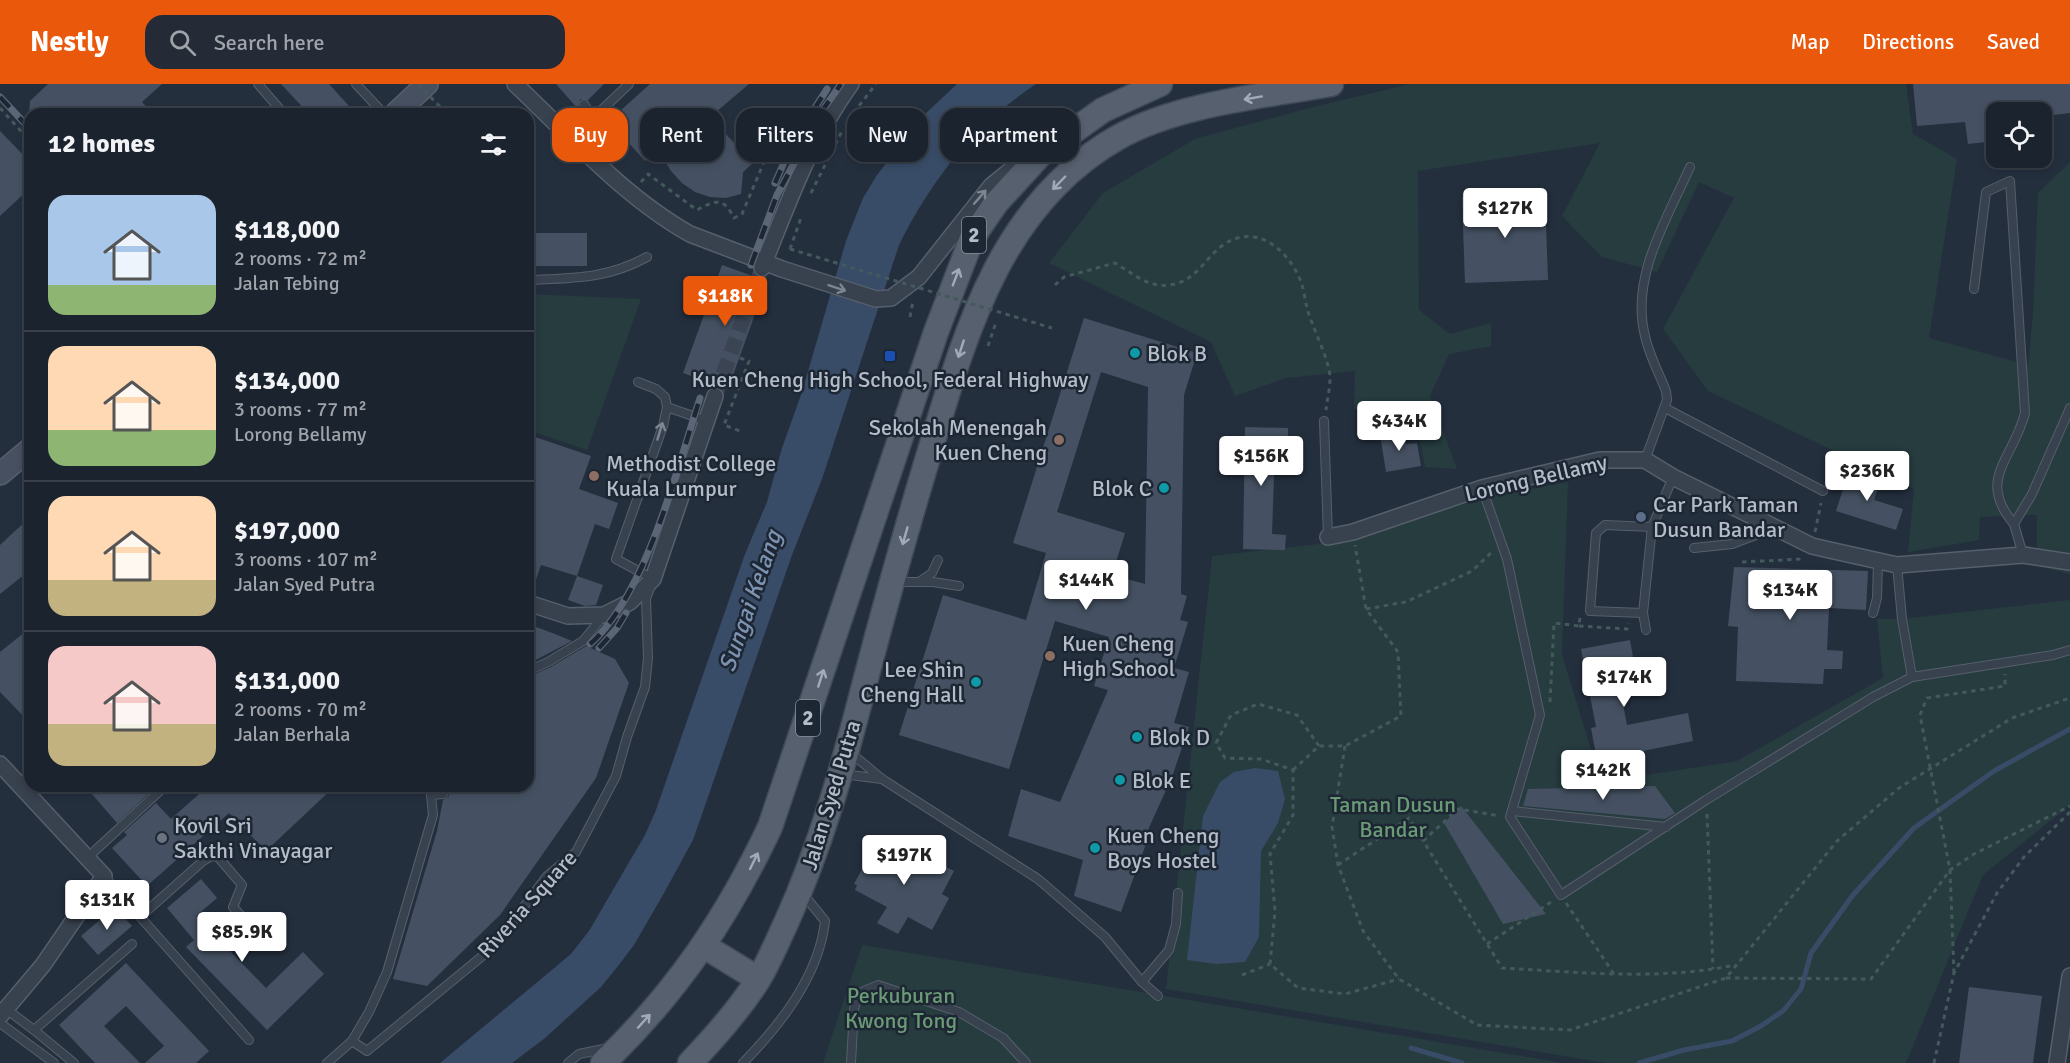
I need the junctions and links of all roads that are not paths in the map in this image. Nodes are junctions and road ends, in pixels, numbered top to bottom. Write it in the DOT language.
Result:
graph roads {
  1 [pos="258,84"];
  2 [pos="356,84"];
  3 [pos="428,84"];
  4 [pos="515,84"];
  5 [pos="629,84"];
  6 [pos="851,84"];
  7 [pos="1160,84"];
  8 [pos="1331,84"];
  9 [pos="586,103"];
  10 [pos="279,108"];
  11 [pos="378,108"];
  12 [pos="402,108"];
  13 [pos="589,108"];
  14 [pos="604,108"];
  15 [pos="552,119"];
  16 [pos="1079,128"];
  17 [pos="599,162"];
  18 [pos="1026,162"];
  19 [pos="1034,162"];
  20 [pos="1690,167"];
  21 [pos="647,257"];
  22 [pos="763,265"];
  23 [pos="534,280"];
  24 [pos="1974,289"];
  25 [pos="638,382"];
  26 [pos="715,396"];
  27 [pos="667,407"];
  28 [pos="1665,408"];
  29 [pos="2070,408"];
  30 [pos="707,421"];
  31 [pos="1324,421"];
  32 [pos="24,454"];
  33 [pos="1645,460"];
  34 [pos="0,474"];
  35 [pos="1673,477"];
  36 [pos="1482,488"];
  37 [pos="1823,491"];
  38 [pos="2014,524"];
  39 [pos="1652,527"];
  40 [pos="1774,528"];
  41 [pos="1328,537"];
  42 [pos="1694,548"];
  43 [pos="2023,555"];
  44 [pos="938,560"];
  45 [pos="1878,561"];
  46 [pos="2070,562"];
  47 [pos="1897,566"];
  48 [pos="653,579"];
  49 [pos="891,582"];
  50 [pos="919,582"];
  51 [pos="959,586"];
  52 [pos="534,605"];
  53 [pos="1643,613"];
  54 [pos="1873,613"];
  55 [pos="604,615"];
  56 [pos="1646,630"];
  57 [pos="2070,650"];
  58 [pos="534,668"];
  59 [pos="1912,677"];
  60 [pos="847,750"];
  61 [pos="0,764"];
  62 [pos="841,774"];
  63 [pos="882,779"];
  64 [pos="24,782"];
  65 [pos="32,792"];
  66 [pos="158,792"];
  67 [pos="431,792"];
  68 [pos="437,792"];
  69 [pos="443,794"];
  70 [pos="1511,814"];
  71 [pos="1666,827"];
  72 [pos="87,858"];
  73 [pos="104,876"];
  74 [pos="801,891"];
  75 [pos="1178,893"];
  76 [pos="141,916"];
  77 [pos="132,944"];
  78 [pos="269,946"];
  79 [pos="704,946"];
  80 [pos="2070,976"];
  81 [pos="758,979"];
  82 [pos="1142,982"];
  83 [pos="1158,996"];
  84 [pos="2,1016"];
  85 [pos="34,1030"];
  86 [pos="249,1040"];
  87 [pos="352,1041"];
  88 [pos="622,1045"];
  89 [pos="54,1063"];
  90 [pos="74,1063"];
  91 [pos="327,1063"];
  92 [pos="568,1063"];
  93 [pos="603,1063"];
  94 [pos="690,1063"];
  95 [pos="743,1063"];
  96 [pos="851,1063"];
  97 [pos="1026,1063"];
  98 [pos="2057,1063"];
  1 -- 10 [label="lane"];
  2 -- 11 [label="lane"];
  3 -- 12 [label="main road"];
  4 -- 15 [label="street"];
  5 -- 14 [label="lane"];
  6 -- 22 [label="street"];
  7 -- 16 [label="main road, Jalan Syed Putra / 2"];
  8 -- 49 [label="main road, Jalan Syed Putra / 2, one-way"];
  9 -- 13 [label="lane"];
  17 -- 22 [label="street"];
  22 -- 18 [label="street, one-way"];
  79 -- 19 [label="main road, Jalan Syed Putra / 2, one-way"];
  20 -- 28 [label="lane"];
  21 -- 23 [label="lane"];
  24 -- 38 [label="lane"];
  25 -- 27 [label="lane"];
  26 -- 30 [label="street"];
  27 -- 30 [label="lane"];
  48 -- 27 [label="lane, one-way"];
  28 -- 33 [label="lane"];
  28 -- 37 [label="lane"];
  29 -- 38 [label="lane"];
  30 -- 48 [label="street"];
  31 -- 41 [label="lane, Lorong Bellamy"];
  32 -- 34 [label="main road"];
  33 -- 35 [label="street"];
  33 -- 36 [label="street, Lorong Bellamy"];
  35 -- 39 [label="lane"];
  35 -- 40 [label="street"];
  36 -- 41 [label="street, Lorong Bellamy"];
  36 -- 70 [label="lane"];
  38 -- 43 [label="lane"];
  39 -- 53 [label="lane"];
  39 -- 53 [label="lane"];
  40 -- 42 [label="lane"];
  40 -- 45 [label="street"];
  43 -- 46 [label="street"];
  43 -- 47 [label="street"];
  44 -- 50 [label="lane"];
  45 -- 47 [label="street"];
  45 -- 54 [label="lane"];
  47 -- 59 [label="lane"];
  48 -- 55 [label="street"];
  48 -- 87 [label="lane, Riveria Square"];
  49 -- 50 [label="lane"];
  49 -- 60 [label="main road, Jalan Syed Putra / 2"];
  50 -- 51 [label="lane"];
  52 -- 55 [label="street"];
  53 -- 56 [label="lane"];
  55 -- 58 [label="lane"];
  57 -- 59 [label="lane"];
  59 -- 71 [label="lane"];
  60 -- 62 [label="main road, Jalan Syed Putra / 2"];
  60 -- 63 [label="lane"];
  61 -- 64 [label="street"];
  62 -- 63 [label="lane"];
  62 -- 74 [label="main road, Jalan Syed Putra / 2"];
  63 -- 82 [label="lane"];
  65 -- 72 [label="street"];
  66 -- 72 [label="lane"];
  67 -- 87 [label="lane"];
  68 -- 69 [label="lane"];
  70 -- 71 [label="lane"];
  70 -- 71 [label="lane"];
  72 -- 73 [label="street"];
  73 -- 76 [label="lane"];
  73 -- 84 [label="street"];
  74 -- 81 [label="main road, Jalan Syed Putra / 2"];
  74 -- 95 [label="lane"];
  75 -- 82 [label="lane"];
  76 -- 78 [label="lane"];
  76 -- 86 [label="lane"];
  77 -- 85 [label="lane"];
  79 -- 81 [label="main road"];
  88 -- 79 [label="main road, Jalan Syed Putra / 2, one-way"];
  80 -- 98 [label="street"];
  81 -- 94 [label="main road, Jalan Syed Putra / 2"];
  82 -- 83 [label="lane"];
  84 -- 85 [label="lane"];
  84 -- 89 [label="lane"];
  85 -- 90 [label="lane"];
  87 -- 91 [label="lane"];
  88 -- 92 [label="lane"];
  88 -- 93 [label="main road, Jalan Syed Putra / 2"];
  96 -- 97 [label="lane"];
}
